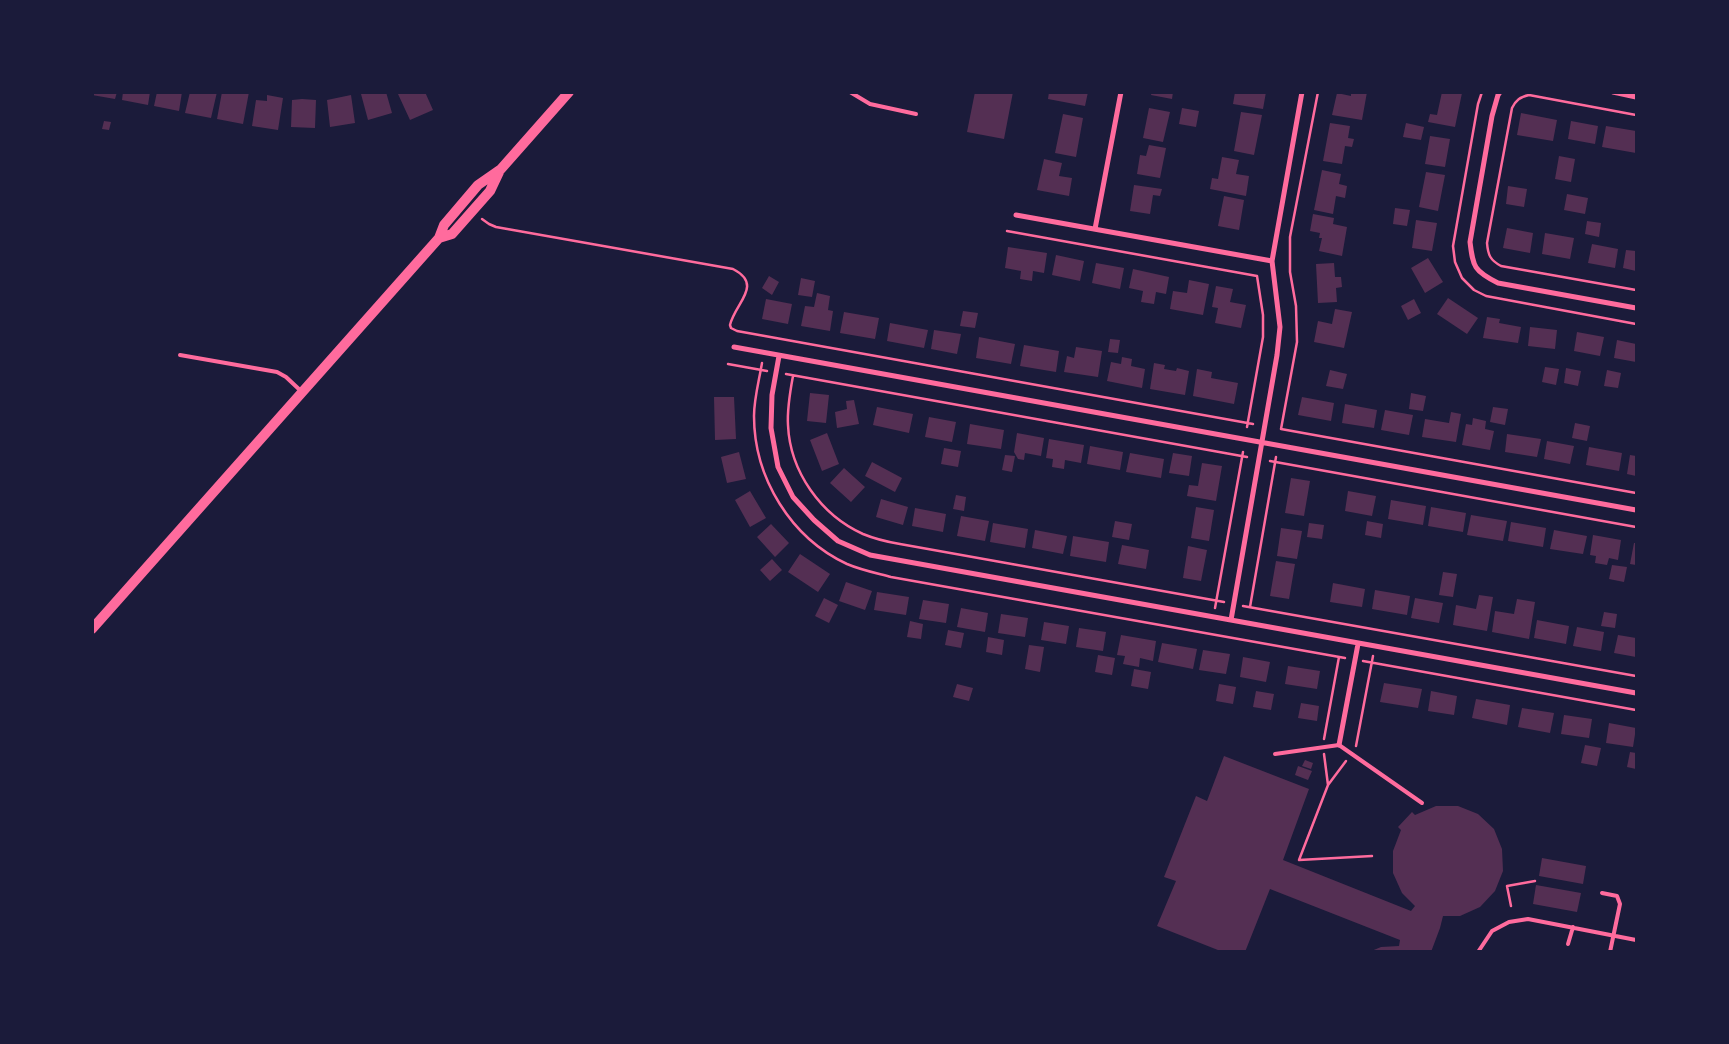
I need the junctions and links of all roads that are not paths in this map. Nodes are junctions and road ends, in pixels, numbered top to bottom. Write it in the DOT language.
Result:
graph roads {
  1 [pos="569,92"];
  2 [pos="850,92"];
  3 [pos="1120,92"];
  4 [pos="1302,92"];
  5 [pos="1500,92"];
  6 [pos="1613,92"];
  7 [pos="1636,97"];
  8 [pos="916,114"];
  9 [pos="1016,215"];
  10 [pos="1095,229"];
  11 [pos="1272,261"];
  12 [pos="1636,308"];
  13 [pos="734,348"];
  14 [pos="180,355"];
  15 [pos="778,356"];
  16 [pos="303,393"];
  17 [pos="1261,442"];
  18 [pos="1636,510"];
  19 [pos="1231,620"];
  20 [pos="92,629"];
  21 [pos="1358,644"];
  22 [pos="1636,693"];
  23 [pos="1339,745"];
  24 [pos="1276,754"];
  25 [pos="1422,803"];
  26 [pos="1602,893"];
  27 [pos="1573,927"];
  28 [pos="1614,935"];
  29 [pos="1636,940"];
  30 [pos="1568,944"];
  31 [pos="1478,952"];
  32 [pos="1610,952"];
  1 -- 16 [label="main road"];
  2 -- 8 [label="lane"];
  3 -- 10 [label="street"];
  4 -- 11 [label="street"];
  5 -- 12 [label="street"];
  6 -- 7 [label="street"];
  9 -- 10 [label="street"];
  10 -- 11 [label="street"];
  11 -- 17 [label="street"];
  13 -- 15 [label="street"];
  14 -- 16 [label="lane"];
  15 -- 17 [label="street"];
  15 -- 19 [label="street"];
  16 -- 20 [label="main road"];
  17 -- 18 [label="street"];
  17 -- 19 [label="street"];
  19 -- 21 [label="street"];
  21 -- 22 [label="street"];
  21 -- 23 [label="street"];
  23 -- 24 [label="lane"];
  23 -- 25 [label="lane"];
  26 -- 28 [label="lane"];
  27 -- 28 [label="lane"];
  27 -- 30 [label="lane"];
  27 -- 31 [label="lane"];
  28 -- 29 [label="lane"];
  28 -- 32 [label="lane"];
}
